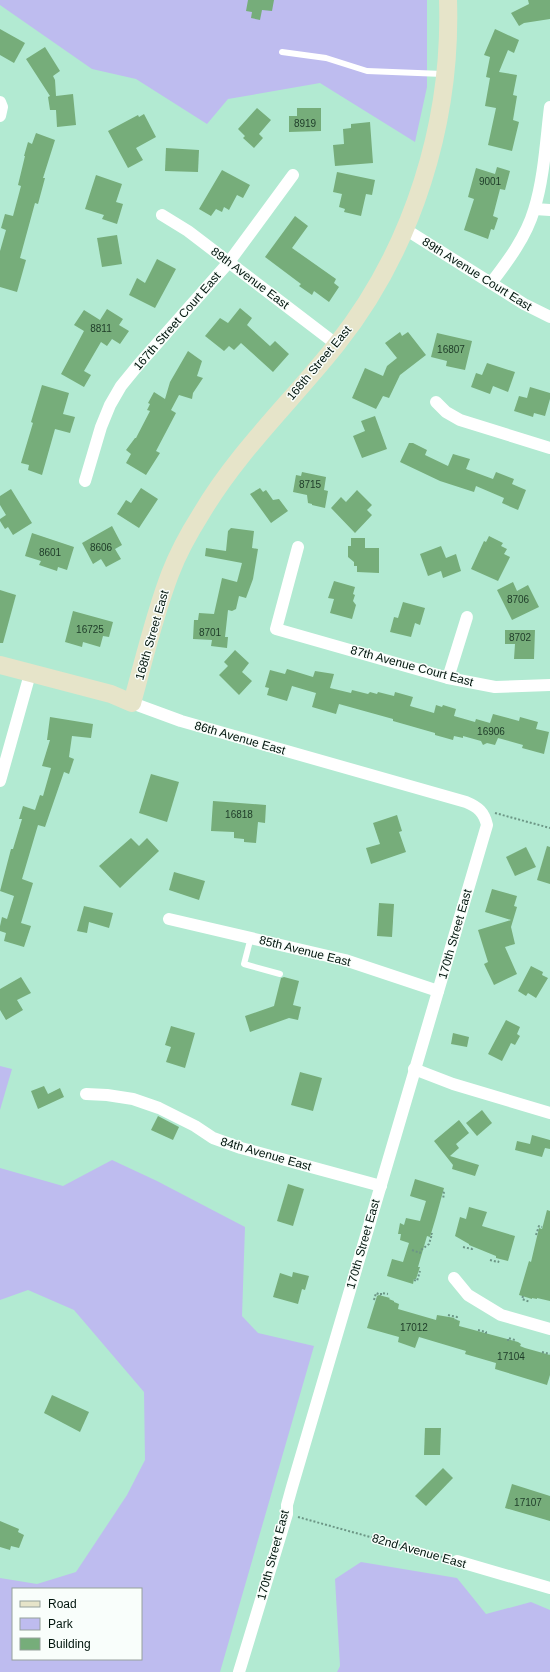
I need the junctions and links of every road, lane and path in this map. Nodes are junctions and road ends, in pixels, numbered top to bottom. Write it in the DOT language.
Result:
graph roads {
  1 [pos="448,0"];
  2 [pos="282,52"];
  3 [pos="444,74"];
  4 [pos="550,106"];
  5 [pos="293,175"];
  6 [pos="535,209"];
  7 [pos="550,210"];
  8 [pos="162,215"];
  9 [pos="405,229"];
  10 [pos="229,262"];
  11 [pos="491,283"];
  12 [pos="550,317"];
  13 [pos="336,344"];
  14 [pos="436,402"];
  15 [pos="550,448"];
  16 [pos="86,481"];
  17 [pos="298,547"];
  18 [pos="467,617"];
  19 [pos="0,665"];
  20 [pos="30,674"];
  21 [pos="448,678"];
  22 [pos="550,685"];
  23 [pos="132,703"];
  24 [pos="0,781"];
  25 [pos="483,813"];
  26 [pos="550,828"];
  27 [pos="169,919"];
  28 [pos="251,938"];
  29 [pos="280,974"];
  30 [pos="438,991"];
  31 [pos="414,1069"];
  32 [pos="86,1094"];
  33 [pos="550,1113"];
  34 [pos="380,1186"];
  35 [pos="443,1192"];
  36 [pos="443,1199"];
  37 [pos="542,1227"];
  38 [pos="431,1234"];
  39 [pos="536,1235"];
  40 [pos="463,1246"];
  41 [pos="473,1247"];
  42 [pos="412,1250"];
  43 [pos="490,1260"];
  44 [pos="498,1261"];
  45 [pos="420,1272"];
  46 [pos="454,1278"];
  47 [pos="414,1280"];
  48 [pos="388,1294"];
  49 [pos="523,1296"];
  50 [pos="374,1300"];
  51 [pos="530,1302"];
  52 [pos="448,1315"];
  53 [pos="456,1320"];
  54 [pos="550,1329"];
  55 [pos="478,1330"];
  56 [pos="486,1334"];
  57 [pos="515,1340"];
  58 [pos="508,1341"];
  59 [pos="542,1352"];
  60 [pos="550,1354"];
  61 [pos="287,1514"];
  62 [pos="457,1561"];
  63 [pos="550,1588"];
  64 [pos="239,1672"];
  1 -- 3 [label="street, 168th Street East"];
  2 -- 3 [label="lane"];
  3 -- 9 [label="street, 168th Street East"];
  4 -- 6 [label="street"];
  5 -- 10 [label="street, 167th Street Court East"];
  6 -- 7 [label="street"];
  6 -- 11 [label="street"];
  8 -- 10 [label="street, 89th Avenue East"];
  9 -- 11 [label="street, 89th Avenue Court East"];
  9 -- 13 [label="street, 168th Street East"];
  10 -- 13 [label="street, 89th Avenue East"];
  10 -- 16 [label="street, 167th Street Court East"];
  11 -- 12 [label="street, 89th Avenue Court East"];
  13 -- 23 [label="street, 168th Street East"];
  14 -- 15 [label="street"];
  17 -- 21 [label="street, 87th Avenue Court East"];
  18 -- 21 [label="street"];
  19 -- 20 [label="street, 86th Avenue East"];
  20 -- 23 [label="street, 86th Avenue East"];
  20 -- 24 [label="street"];
  21 -- 22 [label="street, 87th Avenue Court East"];
  23 -- 25 [label="street, 86th Avenue East"];
  25 -- 26 [label="path"];
  25 -- 30 [label="street, 170th Street East"];
  27 -- 28 [label="street, 85th Avenue East"];
  28 -- 29 [label="lane"];
  28 -- 30 [label="street, 85th Avenue East"];
  30 -- 31 [label="street, 170th Street East"];
  31 -- 33 [label="street"];
  31 -- 34 [label="street, 170th Street East"];
  32 -- 34 [label="street, 84th Avenue East"];
  34 -- 61 [label="street, 170th Street East"];
  35 -- 36 [label="path"];
  37 -- 39 [label="path"];
  38 -- 42 [label="path"];
  40 -- 41 [label="path"];
  43 -- 44 [label="path"];
  45 -- 47 [label="path"];
  46 -- 54 [label="street"];
  48 -- 50 [label="path"];
  49 -- 51 [label="path"];
  52 -- 53 [label="path"];
  55 -- 56 [label="path"];
  57 -- 58 [label="path"];
  59 -- 60 [label="path"];
  61 -- 62 [label="path, 82nd Avenue East"];
  61 -- 64 [label="street, 170th Street East"];
  62 -- 63 [label="street, 82nd Avenue East"];
}
